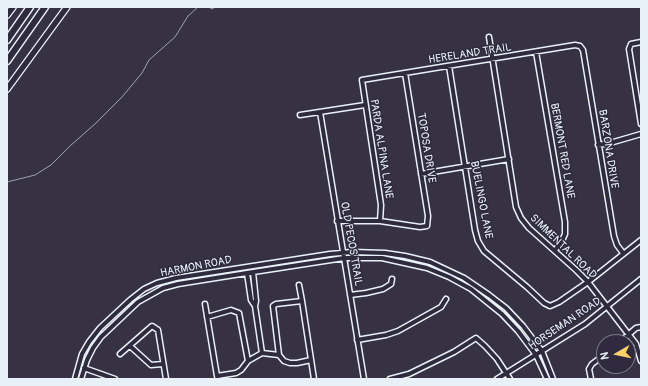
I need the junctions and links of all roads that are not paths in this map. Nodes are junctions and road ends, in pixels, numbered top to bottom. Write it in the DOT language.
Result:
graph roads {
  1 [pos="13,7"];
  2 [pos="30,7"];
  3 [pos="45,7"];
  4 [pos="67,7"];
  5 [pos="7,15"];
  6 [pos="489,37"];
  7 [pos="7,40"];
  8 [pos="641,42"];
  9 [pos="580,46"];
  10 [pos="536,52"];
  11 [pos="493,60"];
  12 [pos="7,61"];
  13 [pos="449,66"];
  14 [pos="405,73"];
  15 [pos="362,80"];
  16 [pos="641,87"];
  17 [pos="635,88"];
  18 [pos="7,89"];
  19 [pos="365,105"];
  20 [pos="320,112"];
  21 [pos="300,115"];
  22 [pos="641,124"];
  23 [pos="641,134"];
  24 [pos="598,145"];
  25 [pos="509,159"];
  26 [pos="465,166"];
  27 [pos="421,174"];
  28 [pos="337,221"];
  29 [pos="380,221"];
  30 [pos="641,240"];
  31 [pos="555,250"];
  32 [pos="343,253"];
  33 [pos="623,253"];
  34 [pos="344,258"];
  35 [pos="252,272"];
  36 [pos="247,273"];
  37 [pos="392,279"];
  38 [pos="641,279"];
  39 [pos="588,282"];
  40 [pos="299,285"];
  41 [pos="350,295"];
  42 [pos="446,299"];
  43 [pos="302,301"];
  44 [pos="206,304"];
  45 [pos="255,306"];
  46 [pos="607,307"];
  47 [pos="208,316"];
  48 [pos="641,326"];
  49 [pos="630,334"];
  50 [pos="357,340"];
  51 [pos="636,344"];
  52 [pos="130,346"];
  53 [pos="542,352"];
  54 [pos="262,353"];
  55 [pos="120,354"];
  56 [pos="279,355"];
  57 [pos="536,355"];
  58 [pos="312,360"];
  59 [pos="248,361"];
  60 [pos="596,361"];
  61 [pos="641,361"];
  62 [pos="163,364"];
  63 [pos="84,368"];
  64 [pos="506,373"];
  65 [pos="409,374"];
  66 [pos="218,377"];
  67 [pos="75,379"];
  68 [pos="81,379"];
  69 [pos="115,379"];
  70 [pos="166,379"];
  71 [pos="314,379"];
  72 [pos="364,379"];
  73 [pos="390,379"];
  74 [pos="411,379"];
  75 [pos="497,379"];
  76 [pos="510,379"];
  77 [pos="547,379"];
  78 [pos="553,379"];
  79 [pos="591,379"];
  1 -- 5 [label="main road"];
  2 -- 7 [label="highway"];
  3 -- 12 [label="highway"];
  4 -- 18 [label="main road"];
  6 -- 11 [label="street, SIMMENTAL ROAD"];
  8 -- 17 [label="street"];
  9 -- 10 [label="street, HERELAND TRAIL"];
  9 -- 24 [label="street, BARZONA DRIVE"];
  10 -- 11 [label="street, HERELAND TRAIL"];
  10 -- 31 [label="street, BERMONT RED LANE"];
  11 -- 13 [label="street, HERELAND TRAIL"];
  11 -- 25 [label="street, SIMMENTAL ROAD"];
  13 -- 14 [label="street, HERELAND TRAIL"];
  13 -- 26 [label="street, BUELINGO LANE"];
  14 -- 15 [label="street, HERELAND TRAIL"];
  14 -- 27 [label="street, TOPOSA DRIVE"];
  15 -- 19 [label="street, PARDA ALPINA LANE"];
  16 -- 17 [label="street"];
  17 -- 22 [label="street"];
  19 -- 20 [label="street"];
  19 -- 29 [label="street, PARDA ALPINA LANE"];
  20 -- 21 [label="street"];
  20 -- 28 [label="street, OLD PECOS TRAIL"];
  23 -- 24 [label="street"];
  24 -- 33 [label="street, BARZONA DRIVE"];
  25 -- 26 [label="street"];
  25 -- 31 [label="street, SIMMENTAL ROAD"];
  26 -- 27 [label="street"];
  26 -- 39 [label="street, BUELINGO LANE"];
  27 -- 29 [label="street, TOPOSA DRIVE"];
  28 -- 29 [label="street"];
  28 -- 32 [label="street, OLD PECOS TRAIL"];
  30 -- 33 [label="street"];
  31 -- 39 [label="street, SIMMENTAL ROAD"];
  32 -- 34 [label="street, OLD PECOS TRAIL"];
  32 -- 53 [label="street, HARMON ROAD"];
  32 -- 67 [label="street, HARMON ROAD"];
  33 -- 39 [label="street"];
  34 -- 35 [label="street, HARMON ROAD"];
  34 -- 41 [label="street, OLD PECOS TRAIL"];
  34 -- 57 [label="street, HARMON ROAD"];
  35 -- 36 [label="street, HARMON ROAD"];
  35 -- 45 [label="street"];
  36 -- 45 [label="street"];
  36 -- 63 [label="street, HARMON ROAD"];
  37 -- 41 [label="street"];
  38 -- 46 [label="street, HORSEMAN ROAD"];
  39 -- 46 [label="street, SIMMENTAL ROAD"];
  40 -- 43 [label="street"];
  41 -- 50 [label="street, OLD PECOS TRAIL"];
  42 -- 50 [label="street"];
  43 -- 56 [label="street"];
  43 -- 58 [label="street"];
  44 -- 47 [label="street"];
  45 -- 54 [label="street"];
  46 -- 49 [label="street, SIMMENTAL ROAD"];
  46 -- 53 [label="street, HORSEMAN ROAD"];
  47 -- 59 [label="street"];
  47 -- 66 [label="street"];
  48 -- 49 [label="street"];
  50 -- 72 [label="street, OLD PECOS TRAIL"];
  51 -- 61 [label="street, SIMMENTAL ROAD"];
  52 -- 55 [label="street"];
  52 -- 62 [label="street"];
  52 -- 62 [label="street"];
  53 -- 57 [label="street, HORSEMAN ROAD"];
  53 -- 78 [label="street, HARMON ROAD"];
  54 -- 56 [label="street"];
  54 -- 59 [label="street"];
  56 -- 58 [label="street"];
  57 -- 64 [label="street, HORSEMAN ROAD"];
  57 -- 77 [label="street, HARMON ROAD"];
  58 -- 71 [label="street"];
  59 -- 66 [label="street"];
  60 -- 79 [label="street"];
  62 -- 70 [label="street"];
  63 -- 68 [label="street, HARMON ROAD"];
  63 -- 69 [label="street"];
  64 -- 65 [label="street"];
  64 -- 75 [label="street, HORSEMAN ROAD"];
  64 -- 76 [label="street"];
  65 -- 73 [label="street"];
  65 -- 74 [label="street"];
}
